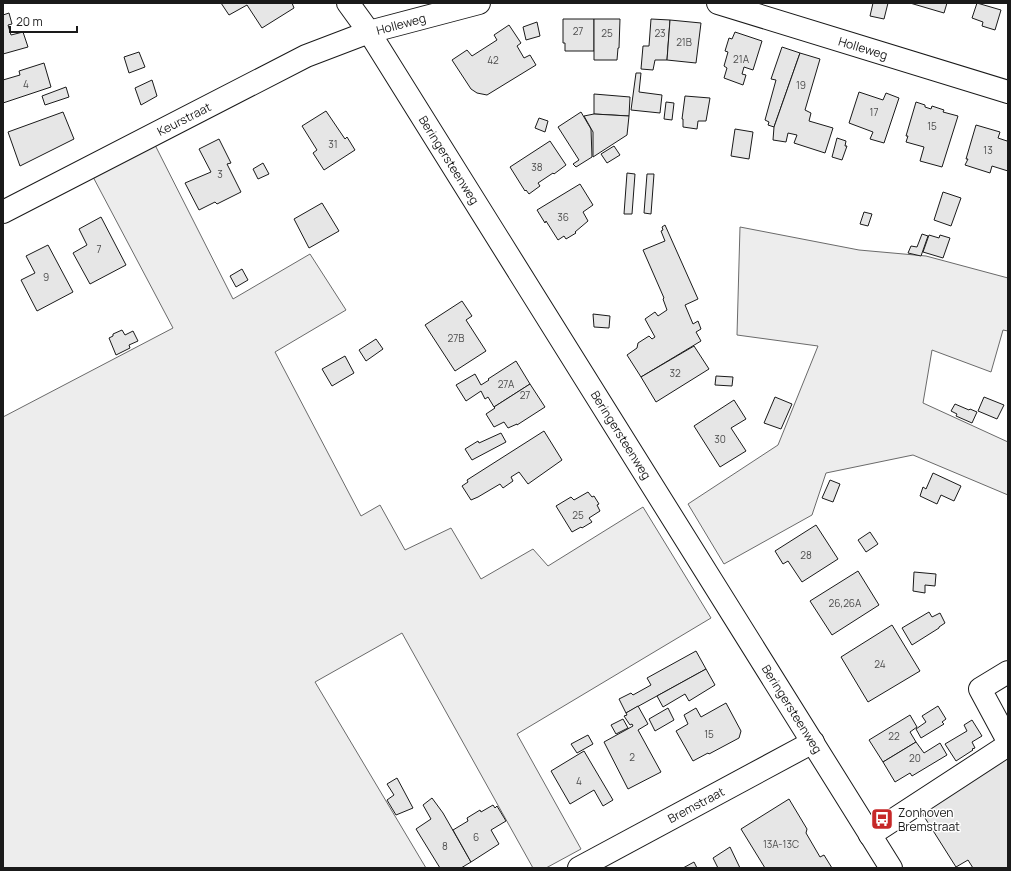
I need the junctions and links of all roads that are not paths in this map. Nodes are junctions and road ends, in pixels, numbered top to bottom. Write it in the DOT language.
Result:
graph roads {
  1 [pos="348,3"];
  2 [pos="480,3"];
  3 [pos="718,3"];
  4 [pos="368,32"];
  5 [pos="1008,92"];
  6 [pos="3,212"];
  7 [pos="1008,672"];
  8 [pos="1008,741"];
  9 [pos="813,742"];
  10 [pos="1008,745"];
  11 [pos="870,834"];
  12 [pos="579,868"];
  13 [pos="891,868"];
  1 -- 4 [label="street, Beringersteenweg"];
  2 -- 4 [label="street, Holleweg"];
  3 -- 5 [label="street, Holleweg"];
  4 -- 6 [label="street, Keurstraat"];
  4 -- 9 [label="street, Beringersteenweg"];
  7 -- 8 [label="street"];
  9 -- 11 [label="street, Beringersteenweg"];
  9 -- 12 [label="street, Bremstraat"];
  10 -- 11 [label="street"];
  11 -- 13 [label="street, Beringersteenweg"];
}
